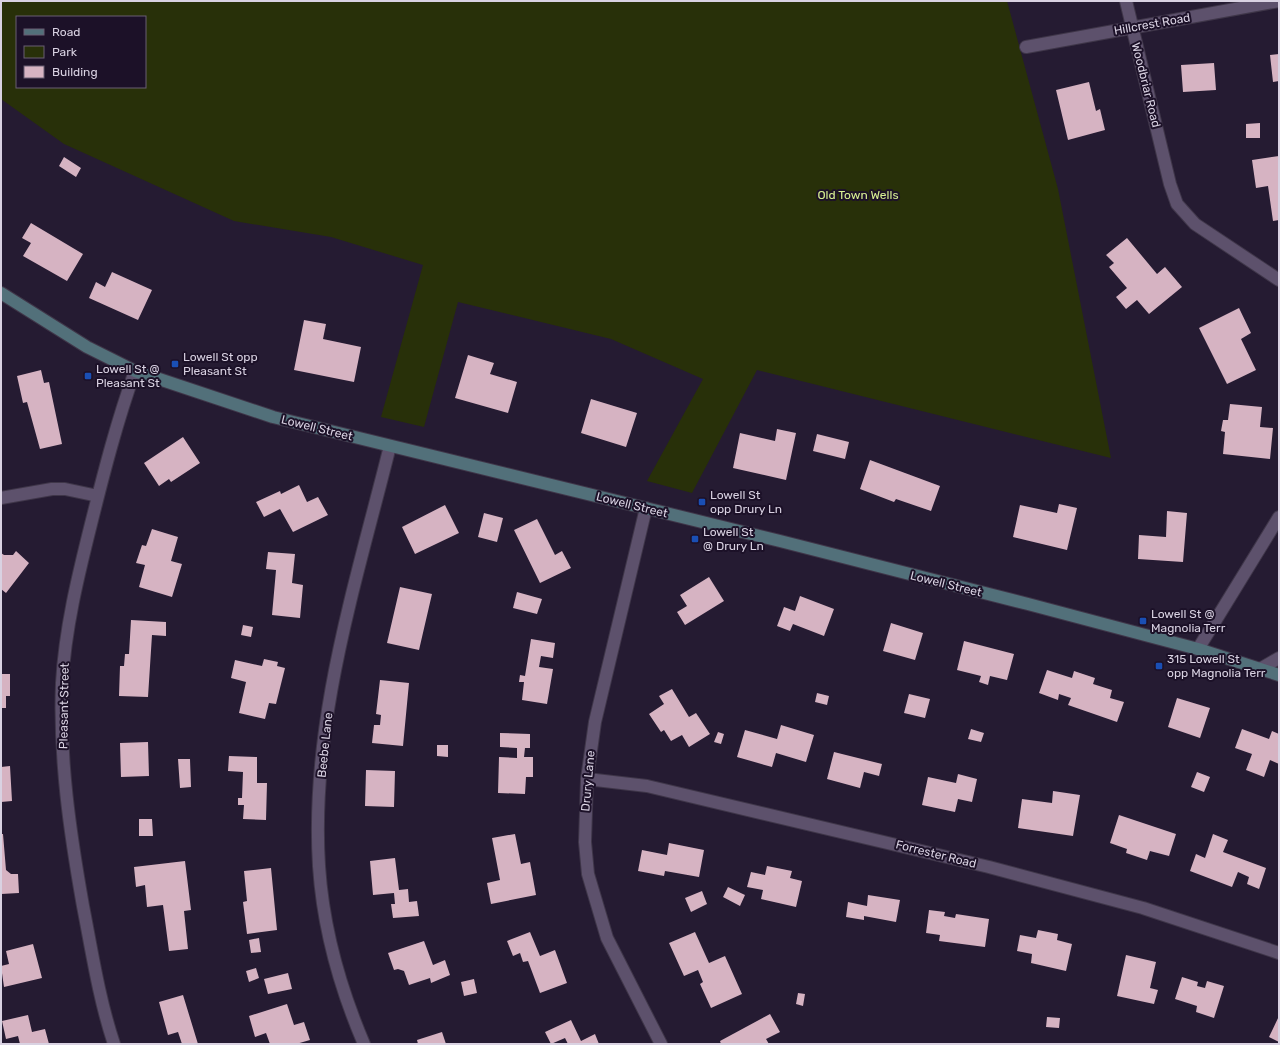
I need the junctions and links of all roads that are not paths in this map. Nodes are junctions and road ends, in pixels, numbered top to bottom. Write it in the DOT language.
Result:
graph roads {
  1 [pos="1126,1"];
  2 [pos="1279,1"];
  3 [pos="1132,27"];
  4 [pos="1026,47"];
  5 [pos="1279,280"];
  6 [pos="1,293"];
  7 [pos="135,371"];
  8 [pos="390,446"];
  9 [pos="98,496"];
  10 [pos="1,498"];
  11 [pos="646,508"];
  12 [pos="1279,518"];
  13 [pos="1198,649"];
  14 [pos="1279,658"];
  15 [pos="1260,669"];
  16 [pos="1279,676"];
  17 [pos="587,779"];
  18 [pos="1279,953"];
  19 [pos="114,1044"];
  20 [pos="364,1044"];
  21 [pos="661,1044"];
  1 -- 3 [label="street, Woodbriar Road"];
  2 -- 3 [label="street, Hillcrest Road"];
  3 -- 4 [label="street, Hillcrest Road"];
  3 -- 5 [label="street, Woodbriar Road"];
  6 -- 7 [label="main road, Lowell Street"];
  7 -- 8 [label="main road, Lowell Street"];
  7 -- 9 [label="street, Pleasant Street"];
  8 -- 11 [label="main road, Lowell Street"];
  8 -- 20 [label="street, Beebe Lane"];
  9 -- 10 [label="street"];
  9 -- 19 [label="street, Pleasant Street"];
  11 -- 13 [label="main road, Lowell Street"];
  11 -- 17 [label="street, Drury Lane"];
  12 -- 13 [label="street"];
  13 -- 15 [label="main road, Lowell Street"];
  14 -- 15 [label="street"];
  15 -- 16 [label="main road, Lowell Street"];
  17 -- 18 [label="street, Forrester Road"];
  17 -- 21 [label="street, Drury Lane"];
}
